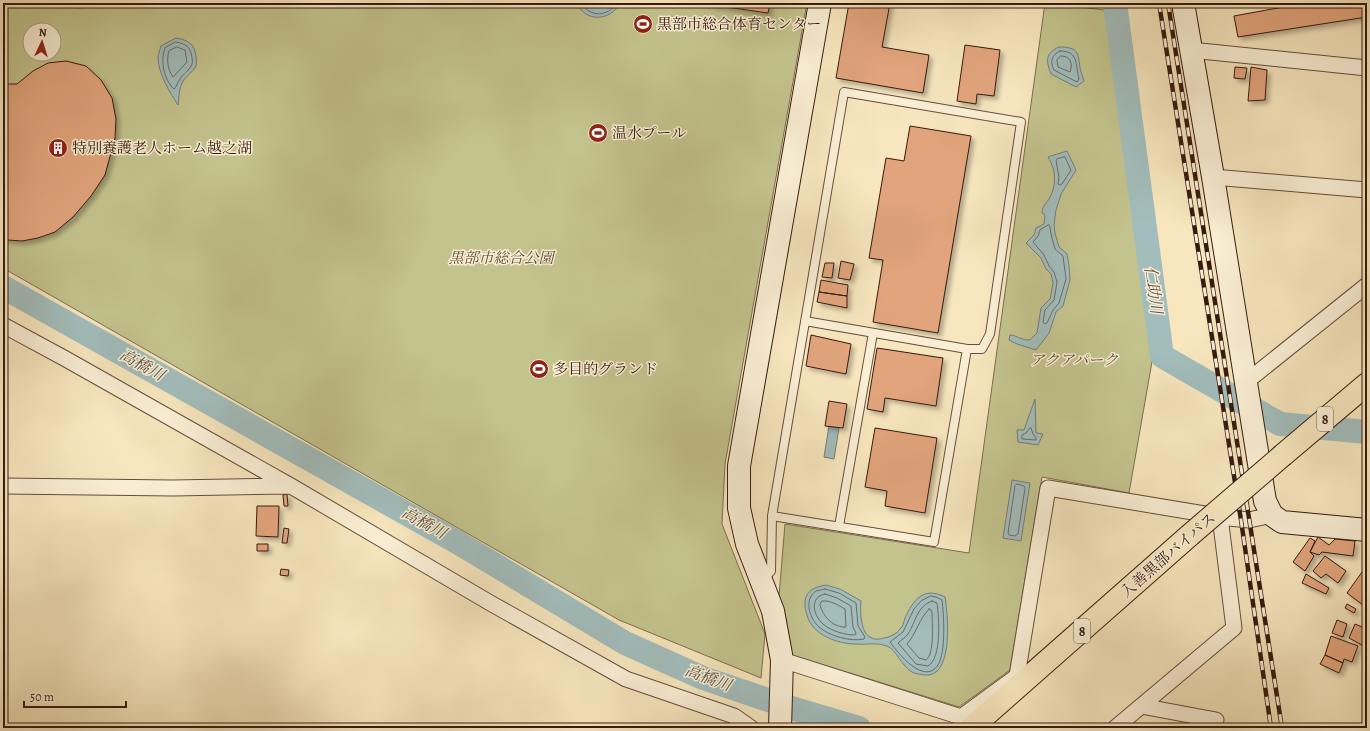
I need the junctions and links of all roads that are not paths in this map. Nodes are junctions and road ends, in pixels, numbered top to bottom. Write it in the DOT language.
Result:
graph roads {
  1 [pos="820,3"];
  2 [pos="1184,3"];
  3 [pos="1190,50"];
  4 [pos="1367,68"];
  5 [pos="1213,177"];
  6 [pos="1367,190"];
  7 [pos="1367,285"];
  8 [pos="805,321"];
  9 [pos="3,325"];
  10 [pos="873,333"];
  11 [pos="967,349"];
  12 [pos="1246,382"];
  13 [pos="1367,384"];
  14 [pos="3,486"];
  15 [pos="291,486"];
  16 [pos="1272,515"];
  17 [pos="772,516"];
  18 [pos="1220,517"];
  19 [pos="839,526"];
  20 [pos="1367,530"];
  21 [pos="762,582"];
  22 [pos="781,666"];
  23 [pos="1141,706"];
  24 [pos="1216,720"];
  25 [pos="972,727"];
  26 [pos="751,728"];
  27 [pos="780,728"];
  28 [pos="1115,728"];
  1 -- 21 [label="street"];
  2 -- 3 [label="street"];
  3 -- 4 [label="street"];
  3 -- 5 [label="street"];
  5 -- 6 [label="street"];
  5 -- 12 [label="street"];
  7 -- 12 [label="street"];
  8 -- 10 [label="lane"];
  8 -- 11 [label="lane"];
  8 -- 17 [label="lane"];
  9 -- 15 [label="street"];
  10 -- 11 [label="lane"];
  10 -- 19 [label="lane"];
  11 -- 19 [label="lane"];
  12 -- 16 [label="street"];
  13 -- 25 [label="highway, 入善黒部バイパス / 8, bridge"];
  14 -- 15 [label="street"];
  15 -- 26 [label="street"];
  16 -- 18 [label="street"];
  16 -- 20 [label="street"];
  17 -- 19 [label="lane"];
  17 -- 21 [label="lane"];
  18 -- 22 [label="street"];
  18 -- 23 [label="street"];
  21 -- 22 [label="street"];
  22 -- 27 [label="street"];
  23 -- 24 [label="street"];
  23 -- 28 [label="street"];
}
